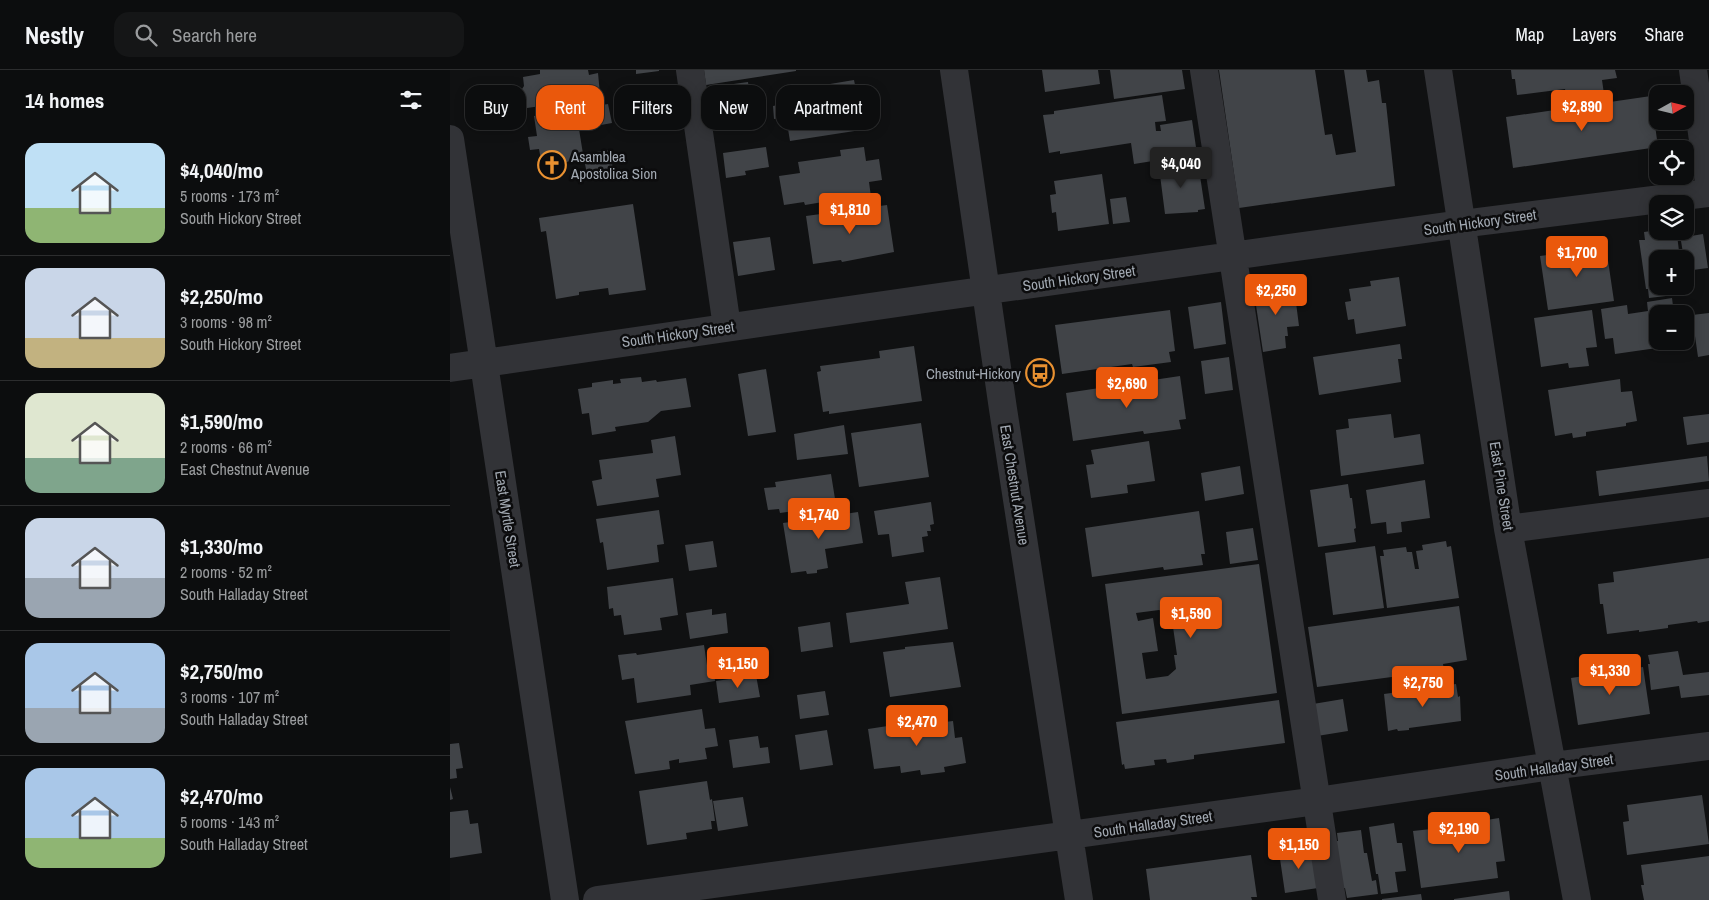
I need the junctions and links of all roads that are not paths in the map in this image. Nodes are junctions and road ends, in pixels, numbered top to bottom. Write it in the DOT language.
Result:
graph roads {
  1 [pos="690,70"];
  2 [pos="954,70"];
  3 [pos="1204,70"];
  4 [pos="1438,70"];
  5 [pos="1693,70"];
  6 [pos="450,139"];
  7 [pos="1709,182"];
  8 [pos="1709,193"];
  9 [pos="1461,224"];
  10 [pos="1232,257"];
  11 [pos="986,290"];
  12 [pos="727,327"];
  13 [pos="484,362"];
  14 [pos="450,368"];
  15 [pos="1709,504"];
  16 [pos="1508,528"];
  17 [pos="1709,746"];
  18 [pos="1552,766"];
  19 [pos="1317,801"];
  20 [pos="1070,835"];
  21 [pos="757,889"];
  22 [pos="671,895"];
  23 [pos="565,900"];
  24 [pos="597,900"];
  25 [pos="1079,900"];
  26 [pos="1332,900"];
  27 [pos="1577,900"];
  1 -- 12 [label="street"];
  2 -- 11 [label="street, East Chestnut Avenue"];
  3 -- 10 [label="street"];
  4 -- 9 [label="street, East Pine Street"];
  5 -- 7 [label="street"];
  6 -- 13 [label="street, East Myrtle Street"];
  8 -- 9 [label="street, South Hickory Street"];
  9 -- 10 [label="street, South Hickory Street"];
  9 -- 16 [label="street, East Pine Street"];
  10 -- 11 [label="street, South Hickory Street"];
  10 -- 19 [label="street"];
  11 -- 12 [label="street, South Hickory Street"];
  11 -- 20 [label="street, East Chestnut Avenue"];
  12 -- 13 [label="street, South Hickory Street"];
  13 -- 14 [label="street, South Hickory Street"];
  13 -- 23 [label="street, East Myrtle Street"];
  15 -- 16 [label="street"];
  16 -- 18 [label="street, East Pine Street"];
  17 -- 18 [label="street, South Halladay Street"];
  18 -- 19 [label="street, South Halladay Street"];
  18 -- 27 [label="street, East Pine Street"];
  19 -- 20 [label="street, South Halladay Street"];
  19 -- 26 [label="street"];
  20 -- 21 [label="street, South Halladay Street"];
  20 -- 25 [label="street, East Chestnut Avenue"];
  21 -- 22 [label="street, South Halladay Street"];
  22 -- 24 [label="street, South Halladay Street"];
}
